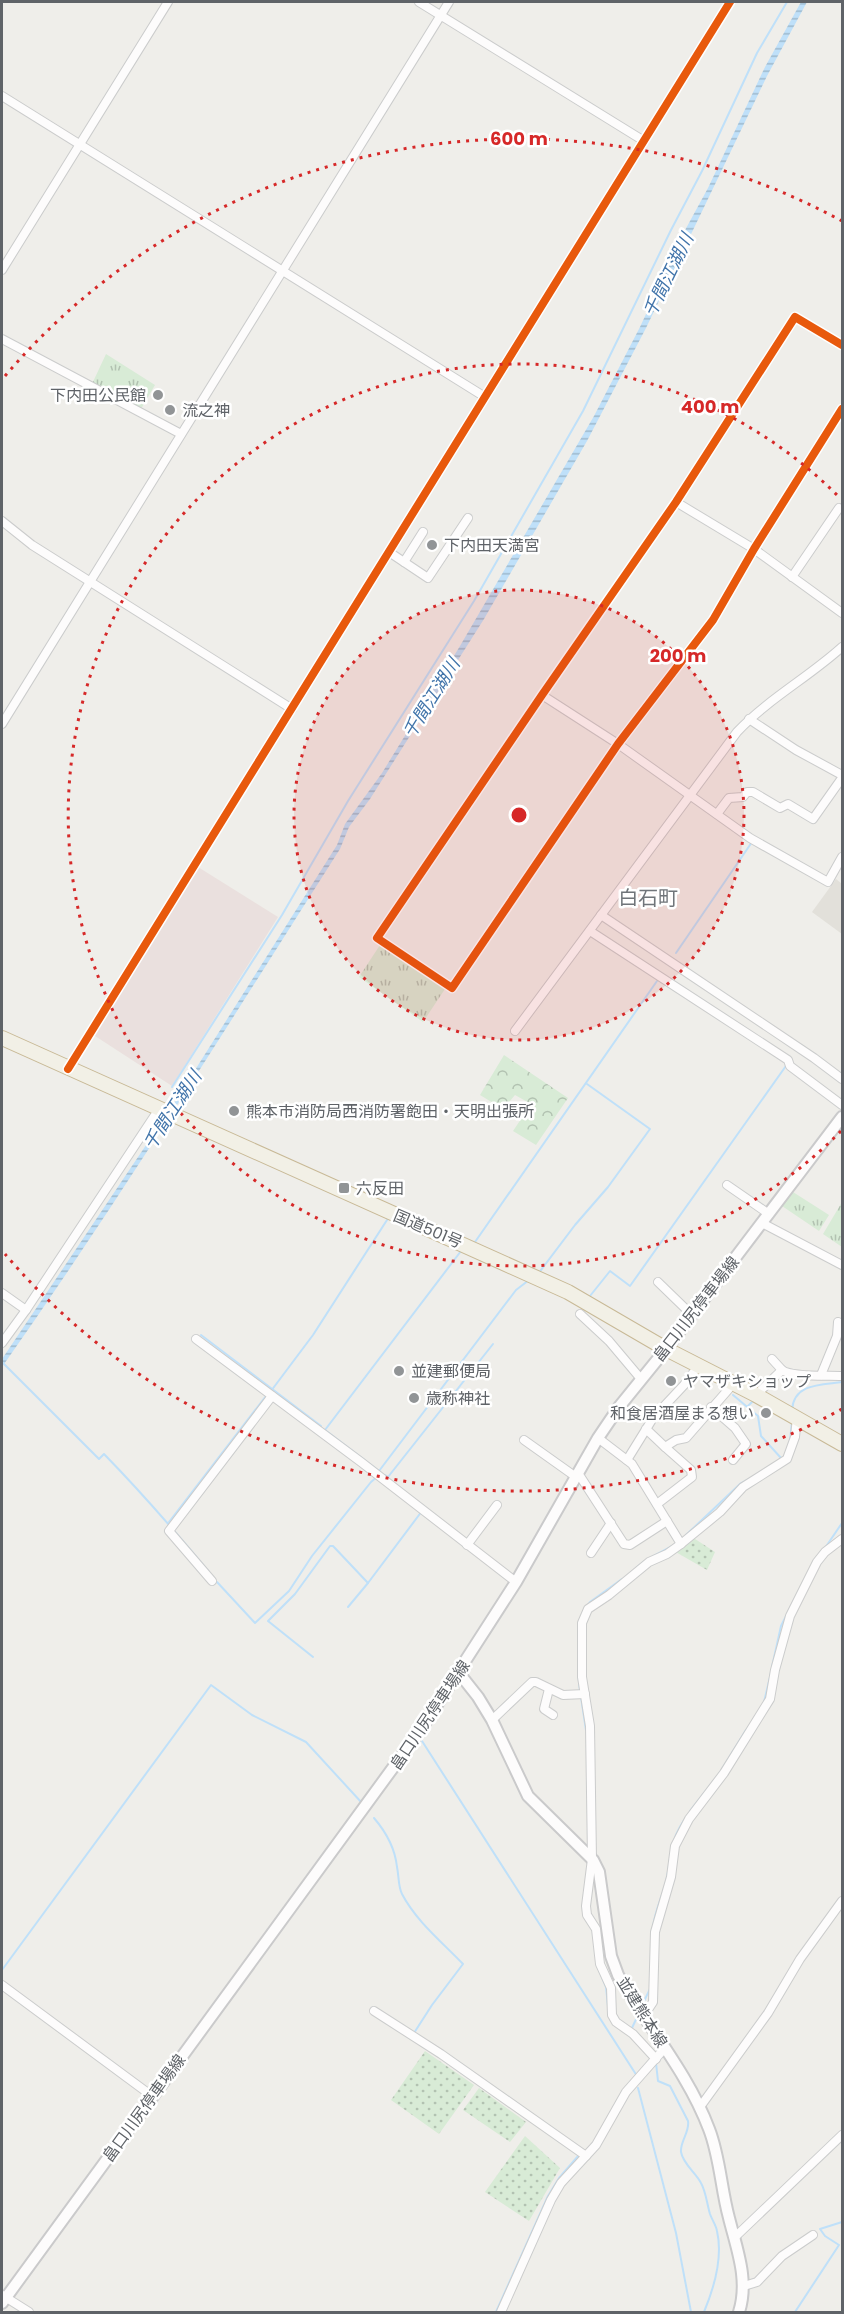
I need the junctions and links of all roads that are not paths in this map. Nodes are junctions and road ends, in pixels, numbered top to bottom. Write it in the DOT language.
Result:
graph roads {
  1 [pos="168,2"];
  2 [pos="419,2"];
  3 [pos="449,2"];
  4 [pos="730,2"];
  5 [pos="441,15"];
  6 [pos="2,96"];
  7 [pos="644,141"];
  8 [pos="79,143"];
  9 [pos="2,270"];
  10 [pos="282,271"];
  11 [pos="2,339"];
  12 [pos="843,345"];
  13 [pos="485,397"];
  14 [pos="843,409"];
  15 [pos="181,434"];
  16 [pos="676,502"];
  17 [pos="839,508"];
  18 [pos="468,519"];
  19 [pos="2,521"];
  20 [pos="423,532"];
  21 [pos="754,549"];
  22 [pos="388,552"];
  23 [pos="405,562"];
  24 [pos="792,577"];
  25 [pos="89,581"];
  26 [pos="843,613"];
  27 [pos="843,647"];
  28 [pos="542,695"];
  29 [pos="292,709"];
  30 [pos="749,719"];
  31 [pos="2,724"];
  32 [pos="618,744"];
  33 [pos="843,776"];
  34 [pos="692,795"];
  35 [pos="717,814"];
  36 [pos="843,857"];
  37 [pos="601,915"];
  38 [pos="590,931"];
  39 [pos="515,1030"];
  40 [pos="2,1038"];
  41 [pos="68,1069"];
  42 [pos="843,1079"];
  43 [pos="843,1105"];
  44 [pos="166,1113"];
  45 [pos="843,1117"];
  46 [pos="727,1185"];
  47 [pos="765,1218"];
  48 [pos="843,1265"];
  49 [pos="658,1282"];
  50 [pos="2,1293"];
  51 [pos="26,1310"];
  52 [pos="580,1314"];
  53 [pos="692,1315"];
  54 [pos="839,1322"];
  55 [pos="196,1339"];
  56 [pos="2,1343"];
  57 [pos="666,1349"];
  58 [pos="772,1359"];
  59 [pos="699,1365"];
  60 [pos="782,1370"];
  61 [pos="821,1375"];
  62 [pos="843,1376"];
  63 [pos="641,1379"];
  64 [pos="734,1383"];
  65 [pos="756,1395"];
  66 [pos="272,1396"];
  67 [pos="711,1407"];
  68 [pos="797,1417"];
  69 [pos="646,1429"];
  70 [pos="598,1438"];
  71 [pos="524,1440"];
  72 [pos="843,1443"];
  73 [pos="665,1447"];
  74 [pos="627,1460"];
  75 [pos="733,1460"];
  76 [pos="577,1475"];
  77 [pos="657,1504"];
  78 [pos="497,1505"];
  79 [pos="667,1521"];
  80 [pos="611,1523"];
  81 [pos="843,1539"];
  82 [pos="680,1541"];
  83 [pos="467,1545"];
  84 [pos="591,1553"];
  85 [pos="212,1581"];
  86 [pos="516,1582"];
  87 [pos="459,1672"];
  88 [pos="549,1689"];
  89 [pos="585,1694"];
  90 [pos="553,1715"];
  91 [pos="492,1720"];
  92 [pos="592,1859"];
  93 [pos="843,1901"];
  94 [pos="2,1985"];
  95 [pos="374,2011"];
  96 [pos="643,2017"];
  97 [pos="664,2049"];
  98 [pos="654,2061"];
  99 [pos="152,2096"];
  100 [pos="700,2107"];
  101 [pos="843,2134"];
  102 [pos="586,2156"];
  103 [pos="813,2235"];
  104 [pos="734,2238"];
  105 [pos="744,2286"];
  106 [pos="3,2298"];
  107 [pos="29,2313"];
  108 [pos="501,2313"];
  109 [pos="739,2313"];
  1 -- 8 [label="street"];
  2 -- 5 [label="street"];
  3 -- 5 [label="street"];
  4 -- 7 [label="street"];
  5 -- 7 [label="street"];
  5 -- 10 [label="street"];
  6 -- 8 [label="street"];
  7 -- 13 [label="street"];
  8 -- 9 [label="street"];
  8 -- 10 [label="street"];
  10 -- 13 [label="street"];
  10 -- 15 [label="street"];
  11 -- 15 [label="street"];
  12 -- 16 [label="street"];
  13 -- 22 [label="street"];
  14 -- 21 [label="street"];
  15 -- 25 [label="street"];
  16 -- 21 [label="street"];
  16 -- 28 [label="street"];
  17 -- 24 [label="street"];
  18 -- 23 [label="street"];
  19 -- 25 [label="street"];
  20 -- 23 [label="street"];
  21 -- 24 [label="street"];
  21 -- 32 [label="street"];
  22 -- 23 [label="street"];
  22 -- 29 [label="street"];
  24 -- 26 [label="street"];
  25 -- 29 [label="street"];
  25 -- 31 [label="street"];
  27 -- 30 [label="street"];
  28 -- 32 [label="street"];
  28 -- 32 [label="street"];
  29 -- 41 [label="street"];
  30 -- 33 [label="street"];
  30 -- 34 [label="street"];
  32 -- 34 [label="street"];
  33 -- 35 [label="street"];
  34 -- 35 [label="street"];
  34 -- 37 [label="street"];
  35 -- 36 [label="street"];
  37 -- 38 [label="street"];
  37 -- 42 [label="street"];
  38 -- 39 [label="street"];
  38 -- 43 [label="street"];
  40 -- 41 [label="highway, 国道501号"];
  41 -- 44 [label="highway, 国道501号"];
  44 -- 51 [label="street"];
  44 -- 57 [label="highway, 国道501号"];
  45 -- 47 [label="main road, 畠口川尻停車場線"];
  46 -- 47 [label="street"];
  47 -- 48 [label="street"];
  47 -- 53 [label="main road, 畠口川尻停車場線"];
  49 -- 53 [label="street"];
  50 -- 51 [label="street"];
  51 -- 56 [label="street"];
  52 -- 63 [label="street"];
  53 -- 57 [label="main road, 畠口川尻停車場線"];
  54 -- 61 [label="street"];
  55 -- 66 [label="street"];
  57 -- 59 [label="highway, 国道501号"];
  57 -- 63 [label="main road, 畠口川尻停車場線"];
  58 -- 60 [label="street"];
  59 -- 64 [label="highway, 国道501号"];
  59 -- 69 [label="street"];
  60 -- 61 [label="street"];
  60 -- 65 [label="street"];
  61 -- 62 [label="street"];
  63 -- 70 [label="main road, 畠口川尻停車場線"];
  64 -- 65 [label="highway, 国道501号"];
  64 -- 67 [label="street"];
  65 -- 68 [label="highway, 国道501号"];
  66 -- 83 [label="street"];
  66 -- 85 [label="street"];
  67 -- 73 [label="street"];
  67 -- 75 [label="street"];
  68 -- 72 [label="highway, 国道501号"];
  68 -- 82 [label="street"];
  69 -- 73 [label="street"];
  69 -- 74 [label="street"];
  70 -- 74 [label="street"];
  70 -- 76 [label="main road, 畠口川尻停車場線"];
  71 -- 76 [label="street"];
  73 -- 77 [label="street"];
  74 -- 77 [label="street"];
  76 -- 80 [label="street"];
  76 -- 86 [label="main road, 畠口川尻停車場線"];
  77 -- 79 [label="street"];
  78 -- 83 [label="street"];
  79 -- 80 [label="street"];
  79 -- 82 [label="street"];
  80 -- 84 [label="street"];
  81 -- 96 [label="street"];
  82 -- 89 [label="street"];
  83 -- 86 [label="street"];
  86 -- 87 [label="main road, 畠口川尻停車場線"];
  87 -- 91 [label="main road, 並建熊本線"];
  87 -- 99 [label="main road, 畠口川尻停車場線"];
  88 -- 89 [label="street"];
  88 -- 90 [label="street"];
  88 -- 91 [label="street"];
  89 -- 92 [label="street"];
  91 -- 92 [label="main road, 並建熊本線"];
  92 -- 96 [label="main road, 並建熊本線"];
  92 -- 98 [label="street"];
  93 -- 100 [label="street"];
  94 -- 99 [label="street"];
  95 -- 102 [label="street"];
  96 -- 97 [label="main road, 並建熊本線"];
  97 -- 98 [label="street"];
  97 -- 100 [label="main road, 並建熊本線"];
  98 -- 102 [label="street"];
  99 -- 106 [label="main road, 畠口川尻停車場線"];
  100 -- 104 [label="main road, 並建熊本線"];
  101 -- 104 [label="street"];
  102 -- 108 [label="street"];
  103 -- 105 [label="street"];
  104 -- 105 [label="main road, 並建熊本線"];
  105 -- 109 [label="main road, 並建熊本線"];
  106 -- 107 [label="street"];
}
